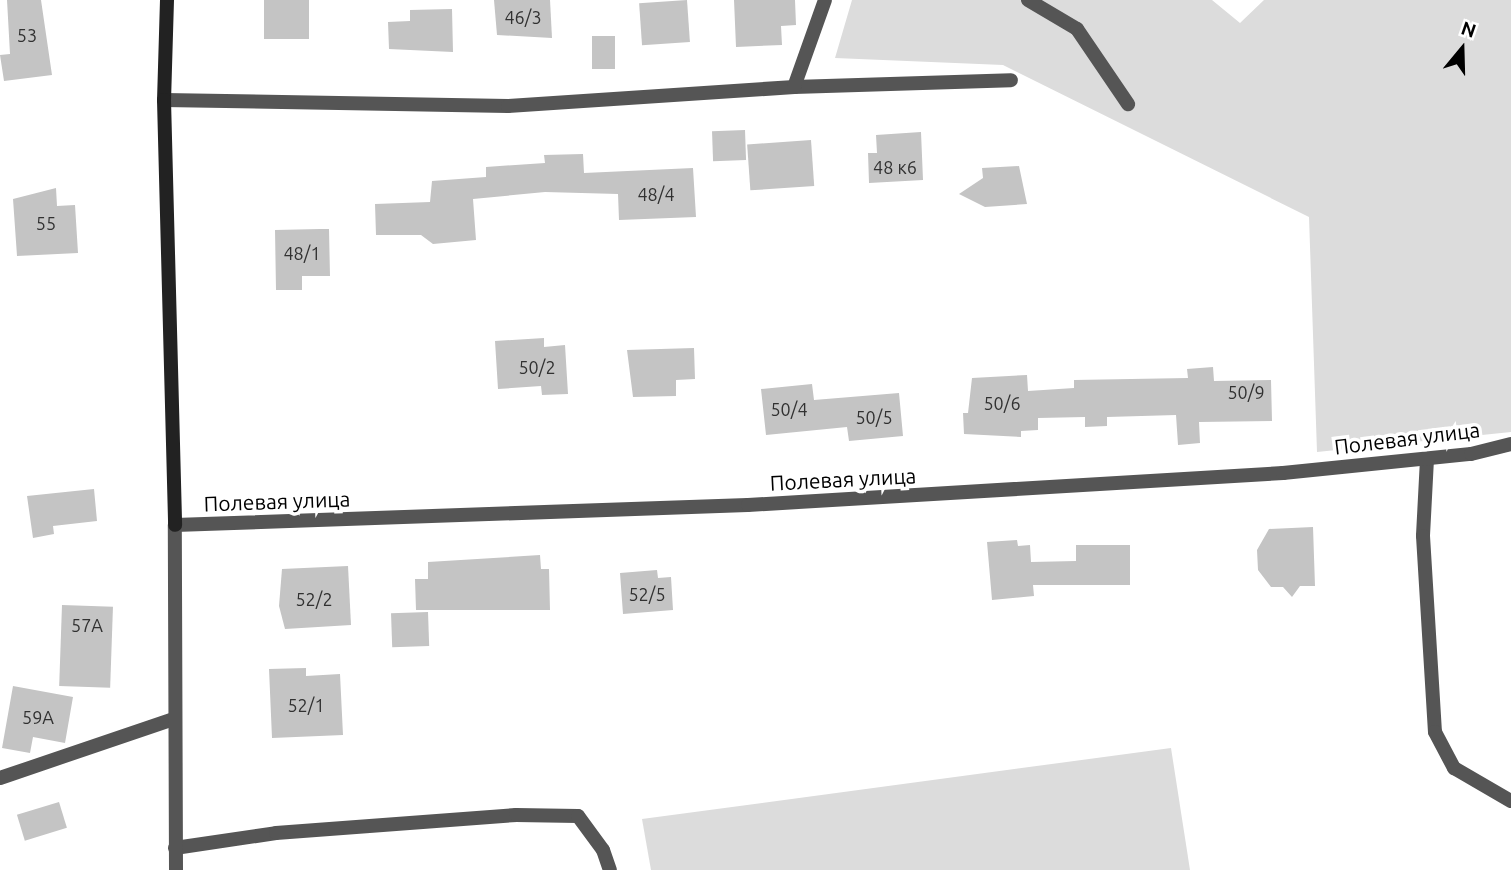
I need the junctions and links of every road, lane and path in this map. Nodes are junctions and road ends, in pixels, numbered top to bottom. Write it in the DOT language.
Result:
graph roads {
  1 [pos="167,0"];
  2 [pos="825,0"];
  3 [pos="1028,0"];
  4 [pos="1011,80"];
  5 [pos="794,86"];
  6 [pos="164,100"];
  7 [pos="1128,104"];
  8 [pos="1511,444"];
  9 [pos="1427,459"];
  10 [pos="175,525"];
  11 [pos="173,719"];
  12 [pos="0,778"];
  13 [pos="1511,801"];
  14 [pos="175,848"];
  15 [pos="176,870"];
  16 [pos="610,870"];
  1 -- 6 [label="street, Полевая улица"];
  2 -- 5 [label="street"];
  3 -- 7 [label="street"];
  4 -- 5 [label="street"];
  5 -- 6 [label="street"];
  6 -- 10 [label="street, Полевая улица"];
  8 -- 9 [label="street, Полевая улица"];
  9 -- 10 [label="street, Полевая улица"];
  9 -- 13 [label="street"];
  10 -- 11 [label="street, Полевая улица"];
  11 -- 12 [label="street"];
  11 -- 14 [label="street, Полевая улица"];
  14 -- 15 [label="street, Полевая улица"];
  14 -- 16 [label="street"];
}
